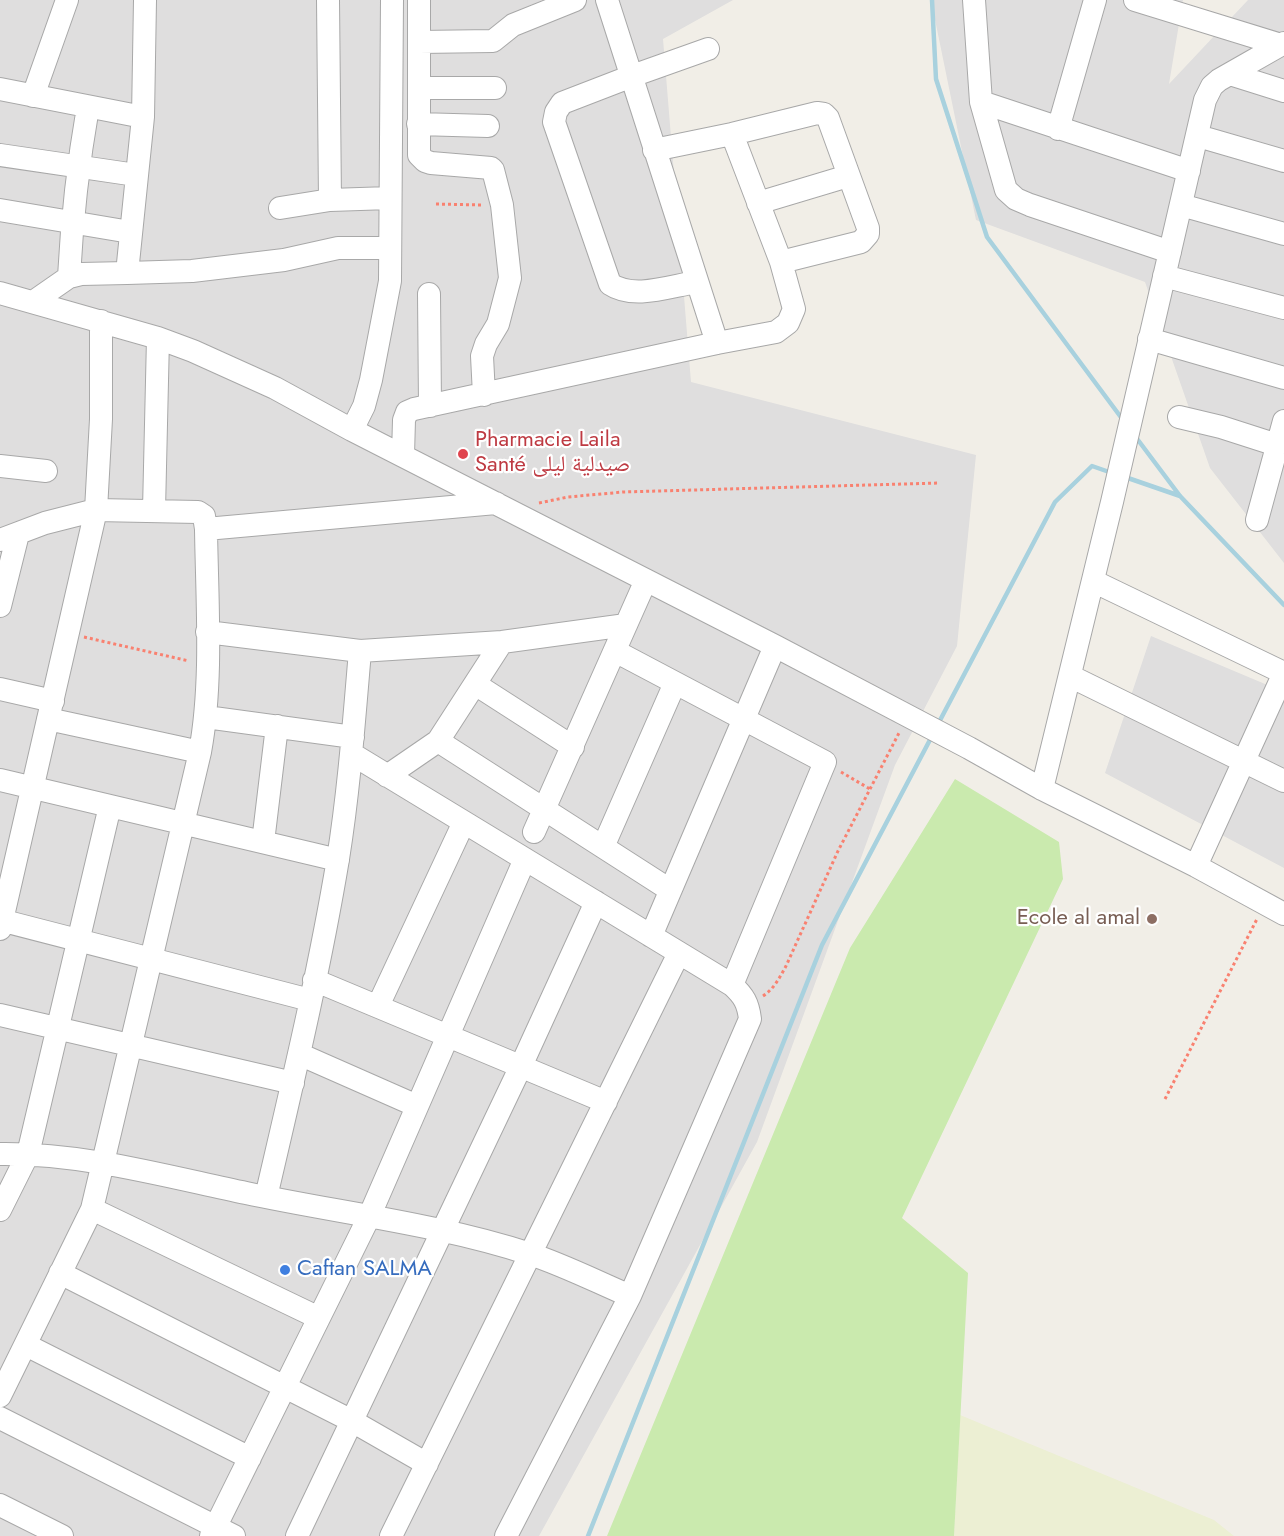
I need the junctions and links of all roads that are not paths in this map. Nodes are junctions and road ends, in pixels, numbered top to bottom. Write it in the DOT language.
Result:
graph roads {
  1 [pos="67,0"];
  2 [pos="145,0"];
  3 [pos="328,0"];
  4 [pos="392,0"];
  5 [pos="419,0"];
  6 [pos="575,0"];
  7 [pos="607,0"];
  8 [pos="974,0"];
  9 [pos="1095,0"];
  10 [pos="1135,0"];
  11 [pos="419,42"];
  12 [pos="1282,44"];
  13 [pos="708,50"];
  14 [pos="1230,74"];
  15 [pos="632,76"];
  16 [pos="419,88"];
  17 [pos="495,88"];
  18 [pos="0,89"];
  19 [pos="1284,91"];
  20 [pos="33,96"];
  21 [pos="981,102"];
  22 [pos="88,107"];
  23 [pos="143,117"];
  24 [pos="418,124"];
  25 [pos="488,126"];
  26 [pos="1058,129"];
  27 [pos="732,134"];
  28 [pos="1198,136"];
  29 [pos="654,150"];
  30 [pos="0,154"];
  31 [pos="1284,161"];
  32 [pos="78,166"];
  33 [pos="1189,171"];
  34 [pos="136,175"];
  35 [pos="848,176"];
  36 [pos="390,198"];
  37 [pos="330,200"];
  38 [pos="758,203"];
  39 [pos="1181,205"];
  40 [pos="280,208"];
  41 [pos="0,210"];
  42 [pos="72,222"];
  43 [pos="130,231"];
  44 [pos="1284,234"];
  45 [pos="390,248"];
  46 [pos="1170,252"];
  47 [pos="781,262"];
  48 [pos="127,273"];
  49 [pos="1164,276"];
  50 [pos="69,277"];
  51 [pos="697,282"];
  52 [pos="0,293"];
  53 [pos="429,294"];
  54 [pos="33,302"];
  55 [pos="1284,308"];
  56 [pos="101,321"];
  57 [pos="158,338"];
  58 [pos="1149,339"];
  59 [pos="717,343"];
  60 [pos="1284,378"];
  61 [pos="484,395"];
  62 [pos="430,406"];
  63 [pos="1179,417"];
  64 [pos="1284,421"];
  65 [pos="352,430"];
  66 [pos="1277,445"];
  67 [pos="403,454"];
  68 [pos="0,466"];
  69 [pos="46,471"];
  70 [pos="496,503"];
  71 [pos="96,510"];
  72 [pos="154,510"];
  73 [pos="1257,520"];
  74 [pos="206,529"];
  75 [pos="9,537"];
  76 [pos="646,580"];
  77 [pos="1093,580"];
  78 [pos="0,606"];
  79 [pos="626,625"];
  80 [pos="207,632"];
  81 [pos="502,642"];
  82 [pos="775,646"];
  83 [pos="360,651"];
  84 [pos="615,651"];
  85 [pos="1070,676"];
  86 [pos="675,683"];
  87 [pos="475,684"];
  88 [pos="0,688"];
  89 [pos="50,710"];
  90 [pos="206,717"];
  91 [pos="744,719"];
  92 [pos="277,726"];
  93 [pos="438,741"];
  94 [pos="353,745"];
  95 [pos="573,747"];
  96 [pos="200,752"];
  97 [pos="1244,762"];
  98 [pos="387,776"];
  99 [pos="0,780"];
  100 [pos="1284,781"];
  101 [pos="32,788"];
  102 [pos="1042,789"];
  103 [pos="110,806"];
  104 [pos="546,810"];
  105 [pos="464,822"];
  106 [pos="184,823"];
  107 [pos="534,832"];
  108 [pos="263,842"];
  109 [pos="603,847"];
  110 [pos="525,859"];
  111 [pos="338,860"];
  112 [pos="1196,866"];
  113 [pos="670,890"];
  114 [pos="596,902"];
  115 [pos="1275,909"];
  116 [pos="1,923"];
  117 [pos="651,936"];
  118 [pos="79,940"];
  119 [pos="679,953"];
  120 [pos="152,959"];
  121 [pos="732,985"];
  122 [pos="312,990"];
  123 [pos="378,1006"];
  124 [pos="0,1015"];
  125 [pos="57,1029"];
  126 [pos="448,1035"];
  127 [pos="131,1046"];
  128 [pos="299,1054"];
  129 [pos="521,1066"];
  130 [pos="292,1083"];
  131 [pos="606,1102"];
  132 [pos="417,1106"];
  133 [pos="0,1154"];
  134 [pos="28,1154"];
  135 [pos="102,1163"];
  136 [pos="266,1197"];
  137 [pos="92,1209"];
  138 [pos="0,1210"];
  139 [pos="369,1217"];
  140 [pos="442,1231"];
  141 [pos="530,1254"];
  142 [pos="60,1273"];
  143 [pos="630,1296"];
  144 [pos="319,1318"];
  145 [pos="26,1345"];
  146 [pos="285,1387"];
  147 [pos="0,1396"];
  148 [pos="0,1418"];
  149 [pos="352,1420"];
  150 [pos="250,1458"];
  151 [pos="427,1464"];
  152 [pos="0,1505"];
  153 [pos="220,1533"];
  154 [pos="62,1536"];
  155 [pos="297,1536"];
  156 [pos="392,1536"];
  157 [pos="506,1536"];
  1 -- 20 [label="street"];
  2 -- 23 [label="street"];
  3 -- 37 [label="street"];
  4 -- 36 [label="street"];
  5 -- 11 [label="street"];
  6 -- 11 [label="street"];
  7 -- 15 [label="street"];
  8 -- 21 [label="street"];
  9 -- 26 [label="street"];
  10 -- 12 [label="street"];
  11 -- 16 [label="street"];
  12 -- 14 [label="street"];
  13 -- 15 [label="street"];
  14 -- 19 [label="street"];
  14 -- 28 [label="street"];
  15 -- 29 [label="street"];
  15 -- 51 [label="street"];
  16 -- 17 [label="street"];
  16 -- 24 [label="street"];
  18 -- 20 [label="street"];
  20 -- 22 [label="street"];
  21 -- 26 [label="street"];
  21 -- 46 [label="street"];
  22 -- 23 [label="street"];
  22 -- 32 [label="street"];
  23 -- 34 [label="street"];
  24 -- 25 [label="street"];
  24 -- 61 [label="street"];
  26 -- 33 [label="street"];
  27 -- 29 [label="street"];
  27 -- 35 [label="street"];
  27 -- 38 [label="street"];
  28 -- 31 [label="street"];
  28 -- 33 [label="street"];
  29 -- 51 [label="street"];
  30 -- 32 [label="street"];
  32 -- 34 [label="street"];
  32 -- 42 [label="street"];
  33 -- 39 [label="street"];
  34 -- 43 [label="street"];
  35 -- 38 [label="street"];
  35 -- 47 [label="street"];
  36 -- 37 [label="street"];
  36 -- 45 [label="street"];
  37 -- 40 [label="street"];
  38 -- 47 [label="street"];
  39 -- 44 [label="street"];
  39 -- 46 [label="street"];
  41 -- 42 [label="street"];
  42 -- 43 [label="street"];
  42 -- 50 [label="street"];
  43 -- 48 [label="street"];
  45 -- 48 [label="street"];
  45 -- 65 [label="street"];
  46 -- 49 [label="street"];
  47 -- 59 [label="street"];
  48 -- 50 [label="street"];
  49 -- 55 [label="street"];
  49 -- 58 [label="street"];
  50 -- 54 [label="street"];
  51 -- 59 [label="street"];
  52 -- 54 [label="street"];
  53 -- 62 [label="street"];
  54 -- 56 [label="street"];
  56 -- 57 [label="street"];
  56 -- 71 [label="street"];
  57 -- 65 [label="street"];
  57 -- 72 [label="street"];
  58 -- 60 [label="street"];
  58 -- 77 [label="street"];
  59 -- 61 [label="street"];
  61 -- 62 [label="street"];
  62 -- 67 [label="street"];
  63 -- 66 [label="street"];
  64 -- 66 [label="street"];
  65 -- 67 [label="street"];
  66 -- 73 [label="street"];
  67 -- 70 [label="street"];
  68 -- 69 [label="street"];
  70 -- 74 [label="street"];
  70 -- 76 [label="street"];
  71 -- 72 [label="street"];
  71 -- 75 [label="street"];
  71 -- 89 [label="street"];
  72 -- 74 [label="street"];
  74 -- 80 [label="street"];
  75 -- 78 [label="street"];
  76 -- 79 [label="street"];
  76 -- 82 [label="street"];
  77 -- 85 [label="street"];
  77 -- 97 [label="street"];
  79 -- 81 [label="street"];
  79 -- 84 [label="street"];
  80 -- 83 [label="street"];
  80 -- 90 [label="street"];
  81 -- 83 [label="street"];
  81 -- 87 [label="street"];
  82 -- 91 [label="street"];
  82 -- 102 [label="street"];
  83 -- 94 [label="street"];
  84 -- 86 [label="street"];
  84 -- 95 [label="street"];
  85 -- 97 [label="street"];
  85 -- 102 [label="street"];
  86 -- 91 [label="street"];
  86 -- 109 [label="street"];
  87 -- 93 [label="street"];
  87 -- 95 [label="street"];
  88 -- 89 [label="street"];
  89 -- 96 [label="street"];
  89 -- 101 [label="street"];
  90 -- 92 [label="street"];
  90 -- 96 [label="street"];
  91 -- 113 [label="street"];
  91 -- 121 [label="street"];
  92 -- 94 [label="street"];
  92 -- 108 [label="street"];
  93 -- 98 [label="street"];
  93 -- 104 [label="street"];
  94 -- 98 [label="street"];
  94 -- 111 [label="street"];
  95 -- 104 [label="street"];
  96 -- 106 [label="street"];
  97 -- 100 [label="street"];
  97 -- 112 [label="street"];
  98 -- 105 [label="street"];
  99 -- 101 [label="street"];
  101 -- 103 [label="street"];
  101 -- 116 [label="street"];
  102 -- 112 [label="street"];
  103 -- 106 [label="street"];
  103 -- 118 [label="street"];
  104 -- 107 [label="street"];
  104 -- 109 [label="street"];
  105 -- 110 [label="street"];
  105 -- 123 [label="street"];
  106 -- 108 [label="street"];
  106 -- 120 [label="street"];
  108 -- 111 [label="street"];
  109 -- 113 [label="street"];
  110 -- 114 [label="street"];
  110 -- 126 [label="street"];
  111 -- 122 [label="street"];
  112 -- 115 [label="street"];
  113 -- 117 [label="street"];
  114 -- 117 [label="street"];
  114 -- 129 [label="street"];
  116 -- 118 [label="street"];
  117 -- 119 [label="street"];
  118 -- 120 [label="street"];
  118 -- 125 [label="street"];
  119 -- 121 [label="street"];
  119 -- 131 [label="street"];
  120 -- 122 [label="street"];
  120 -- 127 [label="street"];
  121 -- 143 [label="street"];
  122 -- 123 [label="street"];
  122 -- 128 [label="street"];
  123 -- 126 [label="street"];
  124 -- 125 [label="street"];
  125 -- 127 [label="street"];
  125 -- 134 [label="street"];
  126 -- 129 [label="street"];
  126 -- 132 [label="street"];
  127 -- 130 [label="street"];
  127 -- 135 [label="street"];
  128 -- 130 [label="street"];
  128 -- 132 [label="street"];
  129 -- 131 [label="street"];
  129 -- 140 [label="street"];
  130 -- 136 [label="street"];
  131 -- 141 [label="street"];
  132 -- 139 [label="street"];
  133 -- 134 [label="street"];
  134 -- 135 [label="street"];
  134 -- 138 [label="street"];
  135 -- 136 [label="street"];
  135 -- 137 [label="street"];
  136 -- 139 [label="street"];
  137 -- 142 [label="street"];
  137 -- 144 [label="street"];
  139 -- 140 [label="street"];
  139 -- 144 [label="street"];
  140 -- 141 [label="street"];
  140 -- 149 [label="street"];
  141 -- 143 [label="street"];
  141 -- 151 [label="street"];
  142 -- 145 [label="street"];
  142 -- 146 [label="street"];
  143 -- 157 [label="street"];
  144 -- 146 [label="street"];
  145 -- 147 [label="street"];
  145 -- 150 [label="street"];
  146 -- 149 [label="street"];
  146 -- 150 [label="street"];
  148 -- 153 [label="street"];
  149 -- 151 [label="street"];
  149 -- 155 [label="street"];
  150 -- 153 [label="street"];
  151 -- 156 [label="street"];
  152 -- 154 [label="street"];
}
